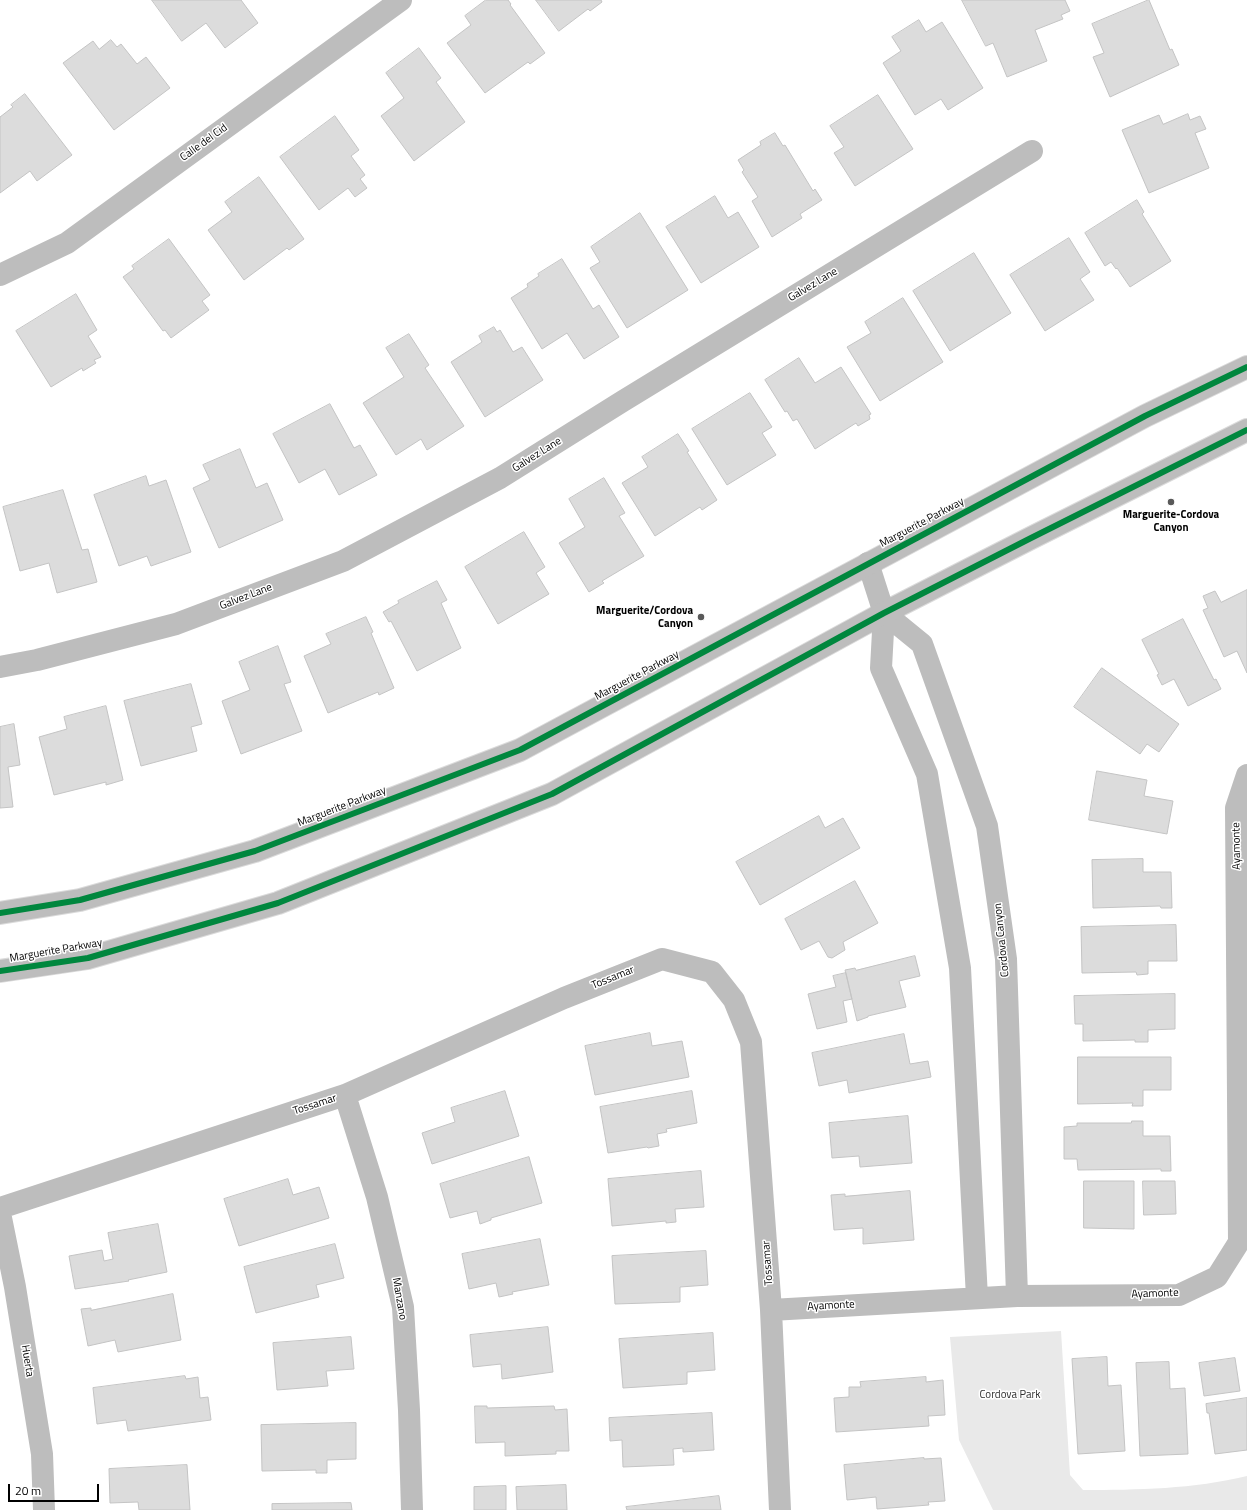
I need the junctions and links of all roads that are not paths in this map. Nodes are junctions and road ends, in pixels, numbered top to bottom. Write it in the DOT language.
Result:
graph roads {
  1 [pos="401,0"];
  2 [pos="1032,151"];
  3 [pos="0,275"];
  4 [pos="1247,367"];
  5 [pos="1247,430"];
  6 [pos="868,563"];
  7 [pos="884,613"];
  8 [pos="0,667"];
  9 [pos="1247,775"];
  10 [pos="0,913"];
  11 [pos="0,971"];
  12 [pos="344,1095"];
  13 [pos="0,1208"];
  14 [pos="0,1213"];
  15 [pos="1017,1296"];
  16 [pos="977,1298"];
  17 [pos="771,1310"];
  18 [pos="44,1510"];
  19 [pos="412,1510"];
  20 [pos="780,1510"];
  1 -- 3 [label="street, Calle del Cid"];
  2 -- 8 [label="street, Galvez Lane"];
  4 -- 6 [label="street, Marguerite Parkway"];
  5 -- 7 [label="street, Marguerite Parkway"];
  6 -- 7 [label="street"];
  6 -- 10 [label="street, Marguerite Parkway"];
  7 -- 11 [label="street, Marguerite Parkway"];
  7 -- 15 [label="street, Cordova Canyon"];
  7 -- 16 [label="street"];
  9 -- 15 [label="street, Ayamonte"];
  12 -- 13 [label="street, Tossamar"];
  12 -- 17 [label="street, Tossamar"];
  12 -- 19 [label="street, Manzano"];
  14 -- 18 [label="street, Huerta"];
  15 -- 16 [label="street, Ayamonte"];
  16 -- 17 [label="street, Ayamonte"];
  17 -- 20 [label="street, Tossamar"];
}
